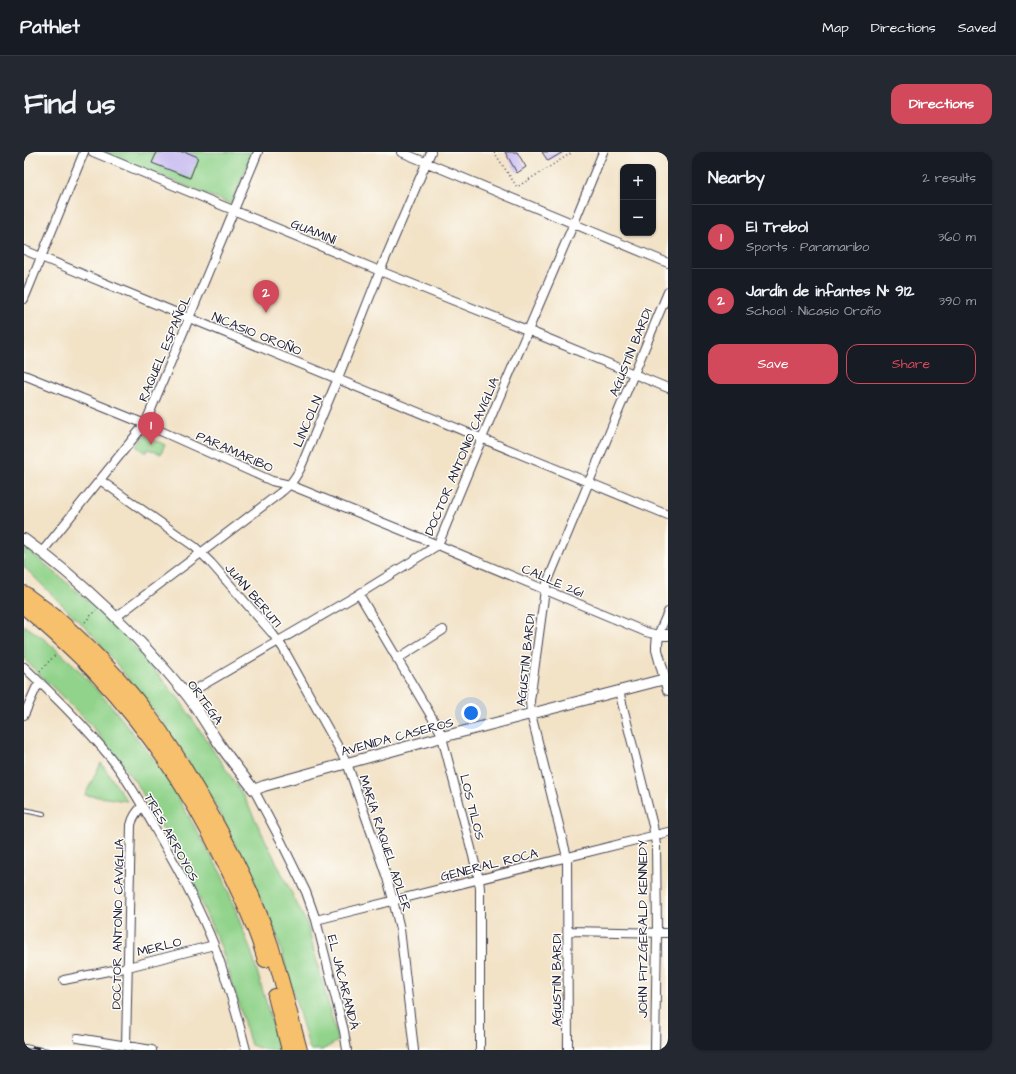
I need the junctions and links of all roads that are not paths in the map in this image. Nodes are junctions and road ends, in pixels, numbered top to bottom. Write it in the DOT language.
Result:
graph roads {
  1 [pos="84,152"];
  2 [pos="93,152"];
  3 [pos="258,152"];
  4 [pos="401,152"];
  5 [pos="431,152"];
  6 [pos="603,152"];
  7 [pos="427,163"];
  8 [pos="234,211"];
  9 [pos="574,223"];
  10 [pos="24,250"];
  11 [pos="41,257"];
  12 [pos="668,263"];
  13 [pos="380,271"];
  14 [pos="668,292"];
  15 [pos="24,299"];
  16 [pos="190,318"];
  17 [pos="527,330"];
  18 [pos="635,374"];
  19 [pos="24,375"];
  20 [pos="338,378"];
  21 [pos="668,388"];
  22 [pos="145,424"];
  23 [pos="482,438"];
  24 [pos="100,480"];
  25 [pos="589,483"];
  26 [pos="290,485"];
  27 [pos="668,515"];
  28 [pos="24,539"];
  29 [pos="438,544"];
  30 [pos="42,552"];
  31 [pos="201,553"];
  32 [pos="24,582"];
  33 [pos="546,590"];
  34 [pos="24,593"];
  35 [pos="359,594"];
  36 [pos="24,607"];
  37 [pos="668,612"];
  38 [pos="24,614"];
  39 [pos="116,617"];
  40 [pos="55,624"];
  41 [pos="443,630"];
  42 [pos="663,635"];
  43 [pos="278,641"];
  44 [pos="397,659"];
  45 [pos="24,667"];
  46 [pos="665,679"];
  47 [pos="41,683"];
  48 [pos="668,690"];
  49 [pos="619,691"];
  50 [pos="186,695"];
  51 [pos="531,714"];
  52 [pos="24,715"];
  53 [pos="442,736"];
  54 [pos="347,763"];
  55 [pos="254,790"];
  56 [pos="142,806"];
  57 [pos="24,810"];
  58 [pos="43,814"];
  59 [pos="668,832"];
  60 [pos="655,835"];
  61 [pos="567,857"];
  62 [pos="479,879"];
  63 [pos="393,900"];
  64 [pos="316,920"];
  65 [pos="568,931"];
  66 [pos="657,933"];
  67 [pos="668,933"];
  68 [pos="214,945"];
  69 [pos="128,967"];
  70 [pos="64,980"];
  71 [pos="78,1038"];
  72 [pos="126,1046"];
  73 [pos="152,1050"];
  74 [pos="246,1050"];
  75 [pos="289,1050"];
  76 [pos="300,1050"];
  77 [pos="347,1050"];
  78 [pos="414,1050"];
  79 [pos="480,1050"];
  80 [pos="568,1050"];
  81 [pos="655,1050"];
  1 -- 11 [label="street"];
  2 -- 8 [label="street, GUAMINÍ"];
  3 -- 8 [label="street, RAQUEL ESPAÑOL"];
  4 -- 7 [label="street"];
  5 -- 7 [label="street, LINCOLN"];
  6 -- 9 [label="street, DOCTOR ANTONIO CAVIGLIA"];
  7 -- 9 [label="street"];
  7 -- 13 [label="street, LINCOLN"];
  8 -- 13 [label="street, GUAMINÍ"];
  8 -- 16 [label="street, RAQUEL ESPAÑOL"];
  9 -- 12 [label="street"];
  9 -- 17 [label="street, DOCTOR ANTONIO CAVIGLIA"];
  10 -- 11 [label="street, NICASIO OROÑO"];
  11 -- 15 [label="street"];
  11 -- 16 [label="street, NICASIO OROÑO"];
  13 -- 17 [label="street, GUAMINÍ"];
  13 -- 20 [label="street, LINCOLN"];
  14 -- 18 [label="street, AGUSTÍN BARDI"];
  16 -- 20 [label="street, NICASIO OROÑO"];
  16 -- 22 [label="street, RAQUEL ESPAÑOL"];
  17 -- 18 [label="street, GUAMINÍ"];
  17 -- 23 [label="street, DOCTOR ANTONIO CAVIGLIA"];
  18 -- 21 [label="street, GUAMINÍ"];
  18 -- 25 [label="street, AGUSTÍN BARDI"];
  19 -- 22 [label="street, PARAMARIBO"];
  20 -- 23 [label="street, NICASIO OROÑO"];
  20 -- 26 [label="street, LINCOLN"];
  22 -- 24 [label="street, RAQUEL ESPAÑOL"];
  22 -- 26 [label="street, PARAMARIBO"];
  23 -- 25 [label="street, NICASIO OROÑO"];
  23 -- 29 [label="street, DOCTOR ANTONIO CAVIGLIA"];
  24 -- 30 [label="street, RAQUEL ESPAÑOL"];
  24 -- 31 [label="street, JUAN BERUTI"];
  25 -- 27 [label="street, NICASIO OROÑO"];
  25 -- 33 [label="street, AGUSTÍN BARDI"];
  26 -- 29 [label="street, PARAMARIBO"];
  26 -- 31 [label="street, LINCOLN"];
  28 -- 30 [label="street, ORTEGA"];
  29 -- 33 [label="street, CALLE 261"];
  29 -- 35 [label="street, DOCTOR ANTONIO CAVIGLIA"];
  30 -- 39 [label="street, ORTEGA"];
  31 -- 39 [label="street, LINCOLN"];
  31 -- 43 [label="street, JUAN BERUTI"];
  32 -- 40 [label="highway"];
  33 -- 42 [label="street, CALLE 261"];
  33 -- 51 [label="street, AGUSTÍN BARDI"];
  34 -- 40 [label="highway"];
  35 -- 43 [label="street, DOCTOR ANTONIO CAVIGLIA"];
  35 -- 44 [label="street, LOS TILOS"];
  36 -- 40 [label="highway"];
  37 -- 42 [label="street"];
  38 -- 40 [label="highway"];
  39 -- 50 [label="street, ORTEGA"];
  40 -- 75 [label="highway"];
  40 -- 76 [label="highway"];
  41 -- 44 [label="street"];
  42 -- 46 [label="street"];
  43 -- 50 [label="street, DOCTOR ANTONIO CAVIGLIA"];
  43 -- 54 [label="street, JUAN BERUTI"];
  44 -- 53 [label="street, LOS TILOS"];
  45 -- 47 [label="street, TRES ARROYOS"];
  46 -- 48 [label="street"];
  46 -- 49 [label="street, AVENIDA CASEROS"];
  47 -- 52 [label="street"];
  47 -- 56 [label="street, TRES ARROYOS"];
  49 -- 51 [label="street, AVENIDA CASEROS"];
  49 -- 60 [label="street, JOHN FITZGERALD KENNEDY"];
  50 -- 55 [label="street, ORTEGA"];
  51 -- 53 [label="street, AVENIDA CASEROS"];
  51 -- 61 [label="street, AGUSTÍN BARDI"];
  53 -- 54 [label="street, AVENIDA CASEROS"];
  53 -- 62 [label="street, LOS TILOS"];
  54 -- 55 [label="street, AVENIDA CASEROS"];
  54 -- 63 [label="street, MARÍA RAQUEL ADLER"];
  55 -- 64 [label="street, ORTEGA"];
  56 -- 68 [label="street, TRES ARROYOS"];
  56 -- 69 [label="street, DOCTOR ANTONIO CAVIGLIA"];
  57 -- 58 [label="lane"];
  59 -- 60 [label="street, GENERAL ROCA"];
  60 -- 61 [label="street, GENERAL ROCA"];
  60 -- 66 [label="street, JOHN FITZGERALD KENNEDY"];
  61 -- 62 [label="street, GENERAL ROCA"];
  61 -- 65 [label="street, AGUSTÍN BARDI"];
  62 -- 63 [label="street, GENERAL ROCA"];
  62 -- 79 [label="street, LOS TILOS"];
  63 -- 64 [label="street, GENERAL ROCA"];
  63 -- 78 [label="street, MARÍA RAQUEL ADLER"];
  64 -- 77 [label="street, EL JACARANDÁ"];
  65 -- 66 [label="street"];
  65 -- 80 [label="street, AGUSTÍN BARDI"];
  66 -- 67 [label="street"];
  66 -- 81 [label="street, JOHN FITZGERALD KENNEDY"];
  68 -- 69 [label="street, MERLO"];
  68 -- 74 [label="street, TRES ARROYOS"];
  69 -- 70 [label="street, MERLO"];
  69 -- 72 [label="street, DOCTOR ANTONIO CAVIGLIA"];
  71 -- 72 [label="street"];
  72 -- 73 [label="street"];
}
